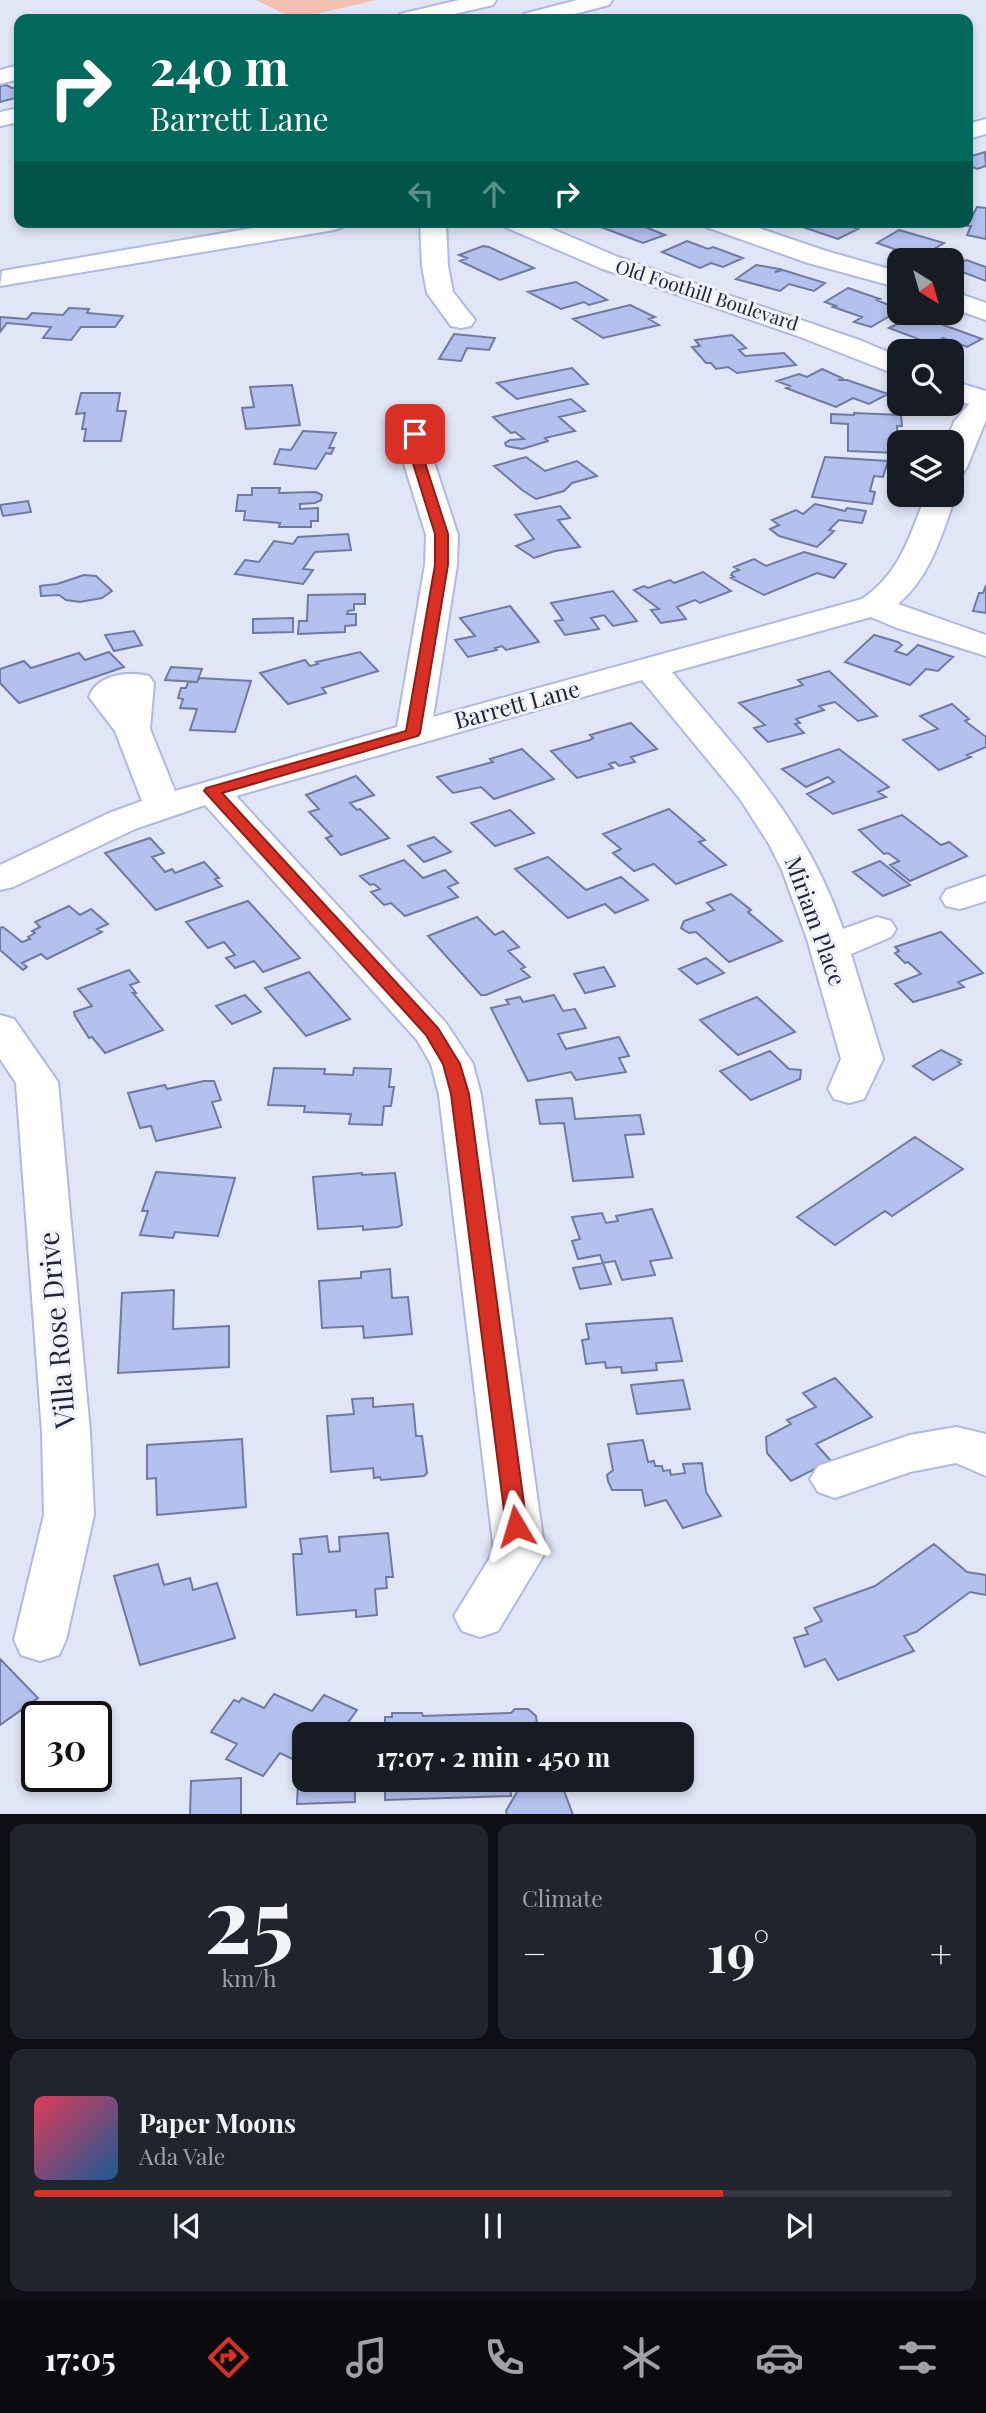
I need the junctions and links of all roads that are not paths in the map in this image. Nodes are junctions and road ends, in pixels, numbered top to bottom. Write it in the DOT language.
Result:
graph roads {
  1 [pos="485,0"];
  2 [pos="601,0"];
  3 [pos="428,14"];
  4 [pos="550,14"];
  5 [pos="299,228"];
  6 [pos="433,228"];
  7 [pos="528,228"];
  8 [pos="732,228"];
  9 [pos="887,276"];
  10 [pos="2,279"];
  11 [pos="964,304"];
  12 [pos="986,312"];
  13 [pos="461,320"];
  14 [pos="887,362"];
  15 [pos="964,394"];
  16 [pos="986,401"];
  17 [pos="422,420"];
  18 [pos="964,435"];
  19 [pos="936,507"];
  20 [pos="874,606"];
  21 [pos="986,646"];
  22 [pos="650,668"];
  23 [pos="132,729"];
  24 [pos="413,733"];
  25 [pos="212,791"];
  26 [pos="162,806"];
  27 [pos="0,879"];
  28 [pos="877,929"];
  29 [pos="828,949"];
  30 [pos="0,1028"];
  31 [pos="849,1089"];
  32 [pos="986,1457"];
  33 [pos="835,1479"];
  34 [pos="480,1616"];
  35 [pos="40,1640"];
  1 -- 3 [label="street"];
  2 -- 4 [label="street"];
  5 -- 10 [label="street"];
  6 -- 13 [label="street"];
  7 -- 14 [label="street, Old Foothill Boulevard"];
  8 -- 9 [label="street"];
  11 -- 12 [label="street"];
  15 -- 16 [label="street"];
  16 -- 18 [label="street"];
  17 -- 24 [label="street"];
  19 -- 20 [label="street, Barrett Lane"];
  20 -- 21 [label="street"];
  20 -- 22 [label="street, Barrett Lane"];
  22 -- 24 [label="street, Barrett Lane"];
  22 -- 29 [label="street, Miriam Place"];
  23 -- 26 [label="street"];
  24 -- 25 [label="street, Barrett Lane"];
  25 -- 26 [label="street, Barrett Lane"];
  25 -- 34 [label="street"];
  26 -- 27 [label="street, Barrett Lane"];
  28 -- 29 [label="street"];
  29 -- 31 [label="street, Miriam Place"];
  30 -- 35 [label="street, Villa Rose Drive"];
  32 -- 33 [label="street"];
}
